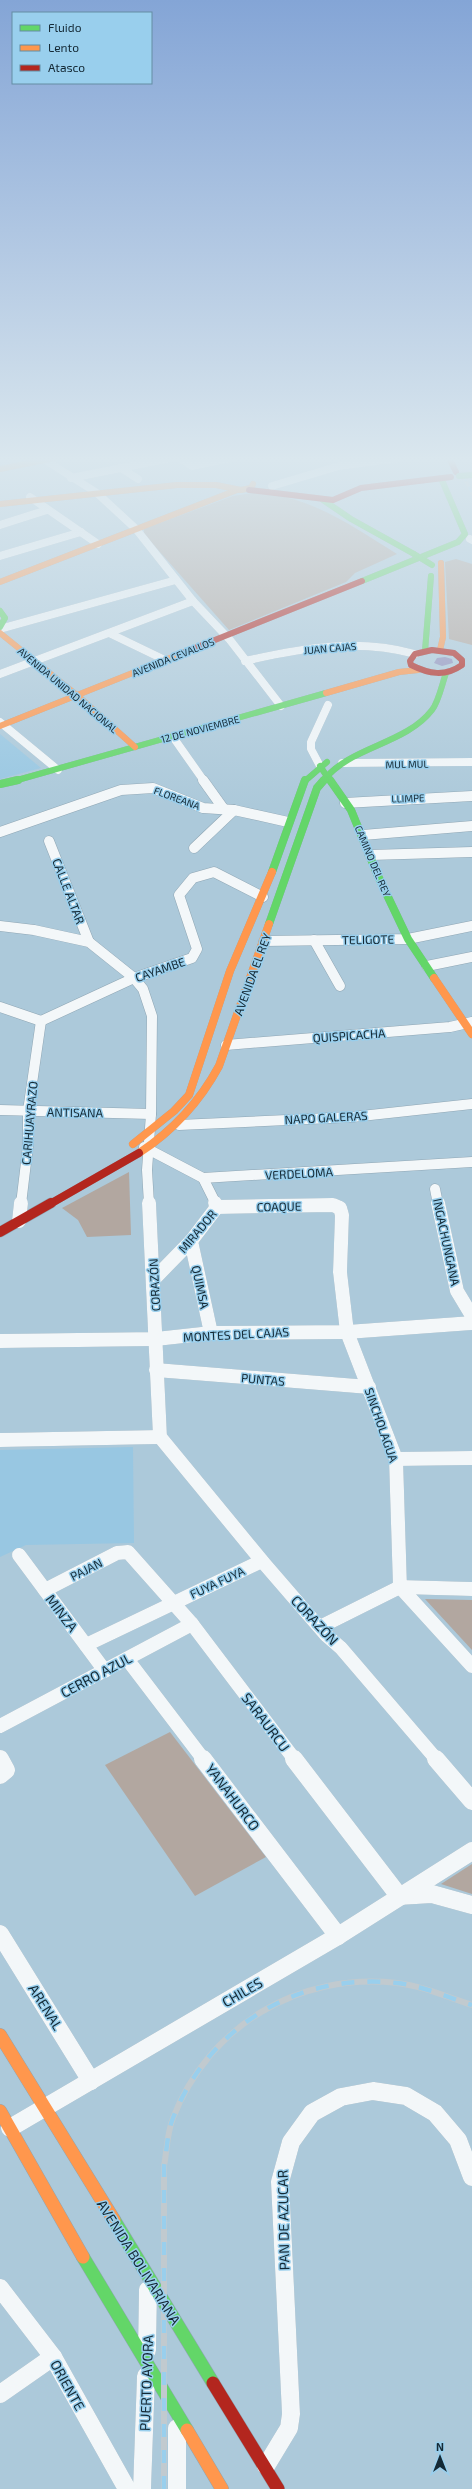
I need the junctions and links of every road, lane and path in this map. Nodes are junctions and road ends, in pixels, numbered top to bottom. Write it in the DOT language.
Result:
graph roads {
  1 [pos="20,574"];
  2 [pos="171,574"];
  3 [pos="361,574"];
  4 [pos="380,574"];
  5 [pos="391,574"];
  6 [pos="436,574"];
  7 [pos="438,574"];
  8 [pos="176,580"];
  9 [pos="0,582"];
  10 [pos="359,583"];
  11 [pos="193,601"];
  12 [pos="0,611"];
  13 [pos="0,628"];
  14 [pos="0,633"];
  15 [pos="111,634"];
  16 [pos="228,638"];
  17 [pos="0,643"];
  18 [pos="440,650"];
  19 [pos="425,651"];
  20 [pos="415,654"];
  21 [pos="165,660"];
  22 [pos="244,661"];
  23 [pos="29,666"];
  24 [pos="465,666"];
  25 [pos="414,667"];
  26 [pos="2,671"];
  27 [pos="472,671"];
  28 [pos="446,673"];
  29 [pos="54,690"];
  30 [pos="80,698"];
  31 [pos="71,705"];
  32 [pos="328,705"];
  33 [pos="280,706"];
  34 [pos="2,726"];
  35 [pos="396,726"];
  36 [pos="172,737"];
  37 [pos="112,740"];
  38 [pos="135,747"];
  39 [pos="124,751"];
  40 [pos="342,762"];
  41 [pos="472,762"];
  42 [pos="320,766"];
  43 [pos="58,770"];
  44 [pos="326,774"];
  45 [pos="0,784"];
  46 [pos="472,796"];
  47 [pos="345,803"];
  48 [pos="223,808"];
  49 [pos="234,810"];
  50 [pos="288,822"];
  51 [pos="472,826"];
  52 [pos="0,832"];
  53 [pos="362,835"];
  54 [pos="49,841"];
  55 [pos="194,848"];
  56 [pos="472,852"];
  57 [pos="370,855"];
  58 [pos="263,897"];
  59 [pos="0,926"];
  60 [pos="472,926"];
  61 [pos="408,939"];
  62 [pos="314,940"];
  63 [pos="264,941"];
  64 [pos="89,942"];
  65 [pos="472,957"];
  66 [pos="427,966"];
  67 [pos="134,978"];
  68 [pos="340,986"];
  69 [pos="0,1006"];
  70 [pos="41,1021"];
  71 [pos="469,1023"];
  72 [pos="472,1034"];
  73 [pos="226,1045"];
  74 [pos="472,1104"];
  75 [pos="0,1110"];
  76 [pos="28,1111"];
  77 [pos="151,1114"];
  78 [pos="179,1125"];
  79 [pos="150,1132"];
  80 [pos="136,1143"];
  81 [pos="124,1149"];
  82 [pos="149,1149"];
  83 [pos="472,1162"];
  84 [pos="202,1178"];
  85 [pos="435,1189"];
  86 [pos="34,1200"];
  87 [pos="20,1207"];
  88 [pos="217,1207"];
  89 [pos="340,1208"];
  90 [pos="7,1214"];
  91 [pos="19,1221"];
  92 [pos="0,1232"];
  93 [pos="191,1241"];
  94 [pos="154,1279"];
  95 [pos="472,1316"];
  96 [pos="472,1324"];
  97 [pos="347,1332"];
  98 [pos="211,1333"];
  99 [pos="156,1339"];
  100 [pos="0,1341"];
  101 [pos="156,1370"];
  102 [pos="369,1387"];
  103 [pos="160,1437"];
  104 [pos="0,1440"];
  105 [pos="472,1458"];
  106 [pos="396,1459"];
  107 [pos="128,1552"];
  108 [pos="19,1555"];
  109 [pos="262,1561"];
  110 [pos="400,1587"];
  111 [pos="45,1590"];
  112 [pos="472,1590"];
  113 [pos="173,1602"];
  114 [pos="192,1624"];
  115 [pos="320,1627"];
  116 [pos="86,1645"];
  117 [pos="128,1659"];
  118 [pos="472,1666"];
  119 [pos="105,1671"];
  120 [pos="1,1723"];
  121 [pos="472,1801"];
  122 [pos="472,1852"];
  123 [pos="399,1896"];
  124 [pos="472,1905"];
  125 [pos="0,1934"];
  126 [pos="338,1936"];
  127 [pos="0,2035"];
  128 [pos="91,2081"];
  129 [pos="44,2108"];
  130 [pos="0,2111"];
  131 [pos="10,2128"];
  132 [pos="472,2177"];
  133 [pos="148,2276"];
  134 [pos="0,2288"];
  135 [pos="53,2357"];
  136 [pos="147,2361"];
  137 [pos="0,2394"];
  138 [pos="177,2411"];
  139 [pos="265,2467"];
  140 [pos="126,2489"];
  141 [pos="142,2489"];
  142 [pos="177,2489"];
  143 [pos="222,2489"];
  144 [pos="278,2489"];
  1 -- 9 [label="main road"];
  2 -- 8 [label="street"];
  3 -- 10 [label="main road"];
  4 -- 10 [label="main road, AVENIDA CEVALLOS"];
  5 -- 16 [label="main road, AVENIDA CEVALLOS"];
  6 -- 19 [label="main road"];
  7 -- 18 [label="main road"];
  8 -- 11 [label="street"];
  8 -- 13 [label="street"];
  10 -- 16 [label="main road, AVENIDA CEVALLOS"];
  11 -- 15 [label="street"];
  11 -- 16 [label="street"];
  12 -- 13 [label="main road"];
  14 -- 23 [label="main road, AVENIDA UNIDAD NACIONAL"];
  15 -- 21 [label="street"];
  15 -- 23 [label="street"];
  16 -- 21 [label="main road, AVENIDA CEVALLOS"];
  16 -- 22 [label="street"];
  16 -- 30 [label="main road, AVENIDA CEVALLOS"];
  17 -- 23 [label="main road, AVENIDA UNIDAD NACIONAL"];
  18 -- 19 [label="main road"];
  18 -- 24 [label="main road"];
  19 -- 20 [label="main road"];
  20 -- 22 [label="street, JUAN CAJAS"];
  20 -- 25 [label="main road"];
  21 -- 30 [label="main road, AVENIDA CEVALLOS"];
  22 -- 33 [label="street"];
  23 -- 26 [label="street"];
  23 -- 30 [label="main road, AVENIDA UNIDAD NACIONAL"];
  24 -- 27 [label="main road"];
  24 -- 28 [label="main road"];
  25 -- 28 [label="main road"];
  25 -- 33 [label="main road, 12 DE NOVIEMBRE"];
  28 -- 40 [label="main road, AVENIDA EL REY"];
  29 -- 31 [label="main road, AVENIDA UNIDAD NACIONAL"];
  30 -- 31 [label="main road, AVENIDA CEVALLOS"];
  30 -- 38 [label="main road, AVENIDA UNIDAD NACIONAL"];
  31 -- 34 [label="main road, AVENIDA CEVALLOS"];
  32 -- 42 [label="street, CAMINO DEL REY"];
  33 -- 36 [label="main road, 12 DE NOVIEMBRE"];
  34 -- 43 [label="street"];
  35 -- 42 [label="main road, AVENIDA EL REY"];
  36 -- 38 [label="main road, 12 DE NOVIEMBRE"];
  36 -- 48 [label="street"];
  37 -- 39 [label="main road, AVENIDA UNIDAD NACIONAL"];
  38 -- 39 [label="main road, 12 DE NOVIEMBRE"];
  39 -- 43 [label="main road, 12 DE NOVIEMBRE"];
  40 -- 41 [label="street, MUL MUL"];
  40 -- 44 [label="main road, AVENIDA EL REY"];
  42 -- 44 [label="main road, CAMINO DEL REY"];
  42 -- 50 [label="main road, AVENIDA EL REY"];
  43 -- 45 [label="main road, 12 DE NOVIEMBRE"];
  44 -- 47 [label="main road, CAMINO DEL REY"];
  44 -- 63 [label="main road, AVENIDA EL REY"];
  46 -- 47 [label="street, LLIMPE"];
  47 -- 53 [label="main road, CAMINO DEL REY"];
  48 -- 49 [label="street, FLOREANA"];
  48 -- 52 [label="street, FLOREANA"];
  49 -- 50 [label="street, FLOREANA"];
  49 -- 55 [label="street"];
  50 -- 58 [label="main road, AVENIDA EL REY"];
  51 -- 53 [label="street"];
  53 -- 57 [label="main road, CAMINO DEL REY"];
  54 -- 64 [label="street, CALLE ALTAR"];
  56 -- 57 [label="street"];
  57 -- 61 [label="main road, CAMINO DEL REY"];
  58 -- 67 [label="street, CAYAMBE"];
  58 -- 79 [label="main road, AVENIDA EL REY"];
  59 -- 64 [label="street"];
  60 -- 61 [label="street, TELIGOTE"];
  61 -- 62 [label="street, TELIGOTE"];
  61 -- 66 [label="main road, CAMINO DEL REY"];
  62 -- 63 [label="street, TELIGOTE"];
  62 -- 68 [label="street"];
  63 -- 73 [label="main road, AVENIDA EL REY"];
  64 -- 67 [label="street"];
  65 -- 66 [label="street"];
  66 -- 71 [label="main road, CAMINO DEL REY"];
  67 -- 70 [label="street, CAYAMBE"];
  67 -- 77 [label="street, CORAZÓN"];
  69 -- 70 [label="street"];
  70 -- 76 [label="street, CARIHUAYRAZO"];
  71 -- 72 [label="main road, CAMINO DEL REY"];
  71 -- 73 [label="street, QUISPICACHA"];
  73 -- 78 [label="main road, AVENIDA EL REY"];
  74 -- 78 [label="street, NAPO GALERAS"];
  75 -- 76 [label="street, ANTISANA"];
  76 -- 77 [label="street, ANTISANA"];
  76 -- 87 [label="street, CARIHUAYRAZO"];
  77 -- 79 [label="street, CORAZÓN"];
  78 -- 82 [label="main road, AVENIDA EL REY"];
  79 -- 80 [label="main road, AVENIDA EL REY"];
  79 -- 82 [label="street, CORAZÓN"];
  80 -- 81 [label="main road, AVENIDA EL REY"];
  80 -- 82 [label="street"];
  82 -- 84 [label="street"];
  82 -- 91 [label="main road, AVENIDA EL REY"];
  82 -- 94 [label="street, CORAZÓN"];
  83 -- 84 [label="street, VERDELOMA"];
  84 -- 88 [label="street, MIRADOR"];
  85 -- 95 [label="street, INGACHUNGANA"];
  86 -- 87 [label="main road"];
  87 -- 90 [label="main road"];
  87 -- 91 [label="street, CARIHUAYRAZO"];
  88 -- 89 [label="street, COAQUE"];
  88 -- 93 [label="street, MIRADOR"];
  89 -- 97 [label="street, SINCHOLAGUA"];
  91 -- 92 [label="main road, AVENIDA EL REY"];
  93 -- 94 [label="street, MIRADOR"];
  93 -- 98 [label="street, QUIMSA"];
  94 -- 99 [label="street, CORAZÓN"];
  96 -- 97 [label="street, MONTES DEL CAJAS"];
  97 -- 98 [label="street, MONTES DEL CAJAS"];
  97 -- 102 [label="street, SINCHOLAGUA"];
  98 -- 99 [label="street, MONTES DEL CAJAS"];
  99 -- 100 [label="street, MONTES DEL CAJAS"];
  99 -- 101 [label="street, CORAZÓN"];
  101 -- 102 [label="street, PUNTAS"];
  101 -- 103 [label="street, CORAZÓN"];
  102 -- 106 [label="street, SINCHOLAGUA"];
  103 -- 104 [label="street"];
  103 -- 109 [label="street, CORAZÓN"];
  105 -- 106 [label="street"];
  106 -- 110 [label="street, SINCHOLAGUA"];
  107 -- 111 [label="street, PAJAN"];
  107 -- 113 [label="street, SARAURCU"];
  108 -- 111 [label="street, MINZA"];
  109 -- 113 [label="street, FUYA FUYA"];
  109 -- 115 [label="street, CORAZÓN"];
  110 -- 112 [label="street"];
  110 -- 115 [label="street"];
  110 -- 118 [label="street"];
  111 -- 116 [label="street, MINZA"];
  113 -- 114 [label="street, SARAURCU"];
  113 -- 116 [label="street"];
  114 -- 117 [label="street, CERRO AZUL"];
  114 -- 123 [label="street, SARAURCU"];
  115 -- 121 [label="street, CORAZÓN"];
  116 -- 119 [label="street, MINZA"];
  117 -- 119 [label="street, CERRO AZUL"];
  117 -- 126 [label="street, YANAHURCO"];
  119 -- 120 [label="street, CERRO AZUL"];
  122 -- 123 [label="street, CHILES"];
  123 -- 124 [label="street"];
  123 -- 126 [label="street, CHILES"];
  125 -- 128 [label="street, ARENAL"];
  126 -- 128 [label="street, CHILES"];
  127 -- 129 [label="main road, AVENIDA BOLIVARIANA"];
  128 -- 129 [label="street, CHILES"];
  129 -- 131 [label="street, CHILES"];
  129 -- 133 [label="main road, AVENIDA BOLIVARIANA"];
  130 -- 131 [label="main road"];
  131 -- 136 [label="main road"];
  132 -- 139 [label="street, PAN DE AZUCAR"];
  133 -- 136 [label="street, PUERTO AYORA"];
  133 -- 139 [label="main road, AVENIDA BOLIVARIANA"];
  134 -- 135 [label="street, ORIENTE"];
  135 -- 137 [label="street"];
  135 -- 140 [label="street, ORIENTE"];
  136 -- 138 [label="main road"];
  136 -- 141 [label="street, PUERTO AYORA"];
  138 -- 142 [label="street"];
  138 -- 143 [label="main road"];
  139 -- 144 [label="main road, AVENIDA BOLIVARIANA"];
}
